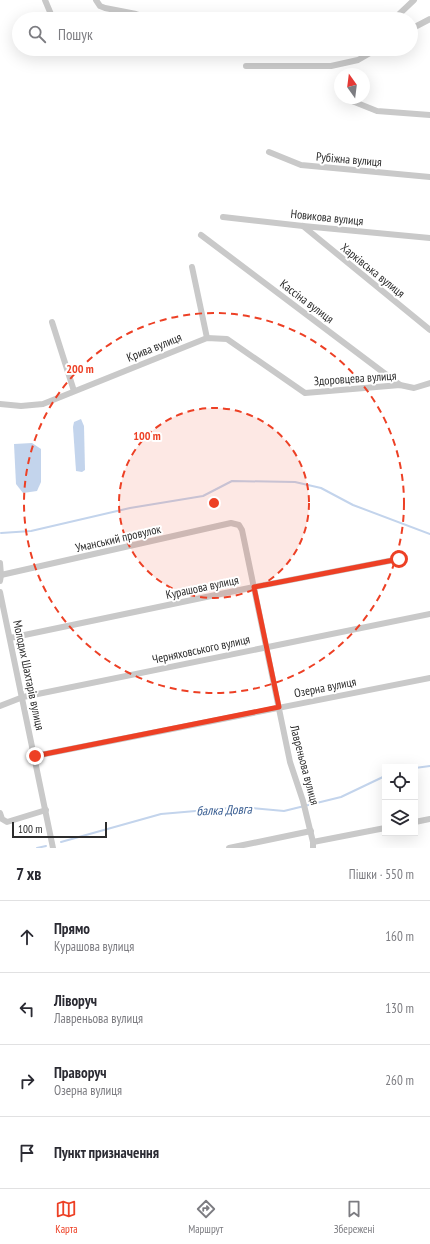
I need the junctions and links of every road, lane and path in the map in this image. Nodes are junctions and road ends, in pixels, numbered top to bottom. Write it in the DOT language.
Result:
graph roads {
  1 [pos="46,0"];
  2 [pos="96,0"];
  3 [pos="414,0"];
  4 [pos="50,12"];
  5 [pos="125,12"];
  6 [pos="401,12"];
  7 [pos="430,18"];
  8 [pos="418,25"];
  9 [pos="365,56"];
  10 [pos="246,66"];
  11 [pos="360,104"];
  12 [pos="430,115"];
  13 [pos="269,152"];
  14 [pos="430,177"];
  15 [pos="223,217"];
  16 [pos="303,226"];
  17 [pos="200,235"];
  18 [pos="430,238"];
  19 [pos="192,267"];
  20 [pos="52,322"];
  21 [pos="430,330"];
  22 [pos="207,338"];
  23 [pos="430,383"];
  24 [pos="400,385"];
  25 [pos="74,392"];
  26 [pos="305,393"];
  27 [pos="0,404"];
  28 [pos="239,525"];
  29 [pos="399,559"];
  30 [pos="0,563"];
  31 [pos="1,578"];
  32 [pos="254,587"];
  33 [pos="0,592"];
  34 [pos="430,614"];
  35 [pos="10,638"];
  36 [pos="267,647"];
  37 [pos="430,678"];
  38 [pos="23,697"];
  39 [pos="0,706"];
  40 [pos="279,707"];
  41 [pos="35,756"];
  42 [pos="46,810"];
  43 [pos="0,813"];
  44 [pos="430,820"];
  45 [pos="418,822"];
  46 [pos="382,829"];
  47 [pos="311,831"];
  48 [pos="313,845"];
  49 [pos="53,848"];
  50 [pos="229,848"];
  1 -- 4 [label="street"];
  2 -- 5 [label="street"];
  3 -- 6 [label="street"];
  7 -- 8 [label="street"];
  9 -- 10 [label="street"];
  11 -- 12 [label="street"];
  13 -- 14 [label="street, Рубіжна вулиця"];
  15 -- 16 [label="street, Новикова вулиця"];
  16 -- 18 [label="street, Новикова вулиця"];
  16 -- 21 [label="street, Харківська вулиця"];
  17 -- 24 [label="street, Кассіна вулиця"];
  19 -- 22 [label="street"];
  20 -- 25 [label="street"];
  22 -- 25 [label="street, Крива вулиця"];
  22 -- 26 [label="street, Крива вулиця"];
  23 -- 24 [label="street, Здоровцева вулиця"];
  24 -- 26 [label="street, Здоровцева вулиця"];
  25 -- 27 [label="street, Крива вулиця"];
  28 -- 31 [label="street, Уманський провулок"];
  28 -- 32 [label="street, Лавреньова вулиця"];
  29 -- 32 [label="street, Курашова вулиця"];
  30 -- 31 [label="street"];
  32 -- 35 [label="street, Курашова вулиця"];
  32 -- 36 [label="street, Лавреньова вулиця"];
  33 -- 35 [label="street, Молодих Шахтарів вулиця"];
  34 -- 36 [label="street, Черняховського вулиця"];
  35 -- 38 [label="street, Молодих Шахтарів вулиця"];
  36 -- 38 [label="street, Черняховського вулиця"];
  36 -- 40 [label="street, Лавреньова вулиця"];
  37 -- 40 [label="street, Озерна вулиця"];
  38 -- 39 [label="street, Черняховського вулиця"];
  38 -- 41 [label="street, Молодих Шахтарів вулиця"];
  40 -- 41 [label="street, Озерна вулиця"];
  40 -- 47 [label="street, Лавреньова вулиця"];
  41 -- 42 [label="street, Молодих Шахтарів вулиця"];
  42 -- 43 [label="street"];
  42 -- 49 [label="street, Молодих Шахтарів вулиця"];
  44 -- 45 [label="street"];
  46 -- 48 [label="street"];
  47 -- 48 [label="street, Лавреньова вулиця"];
  47 -- 50 [label="street"];
}
